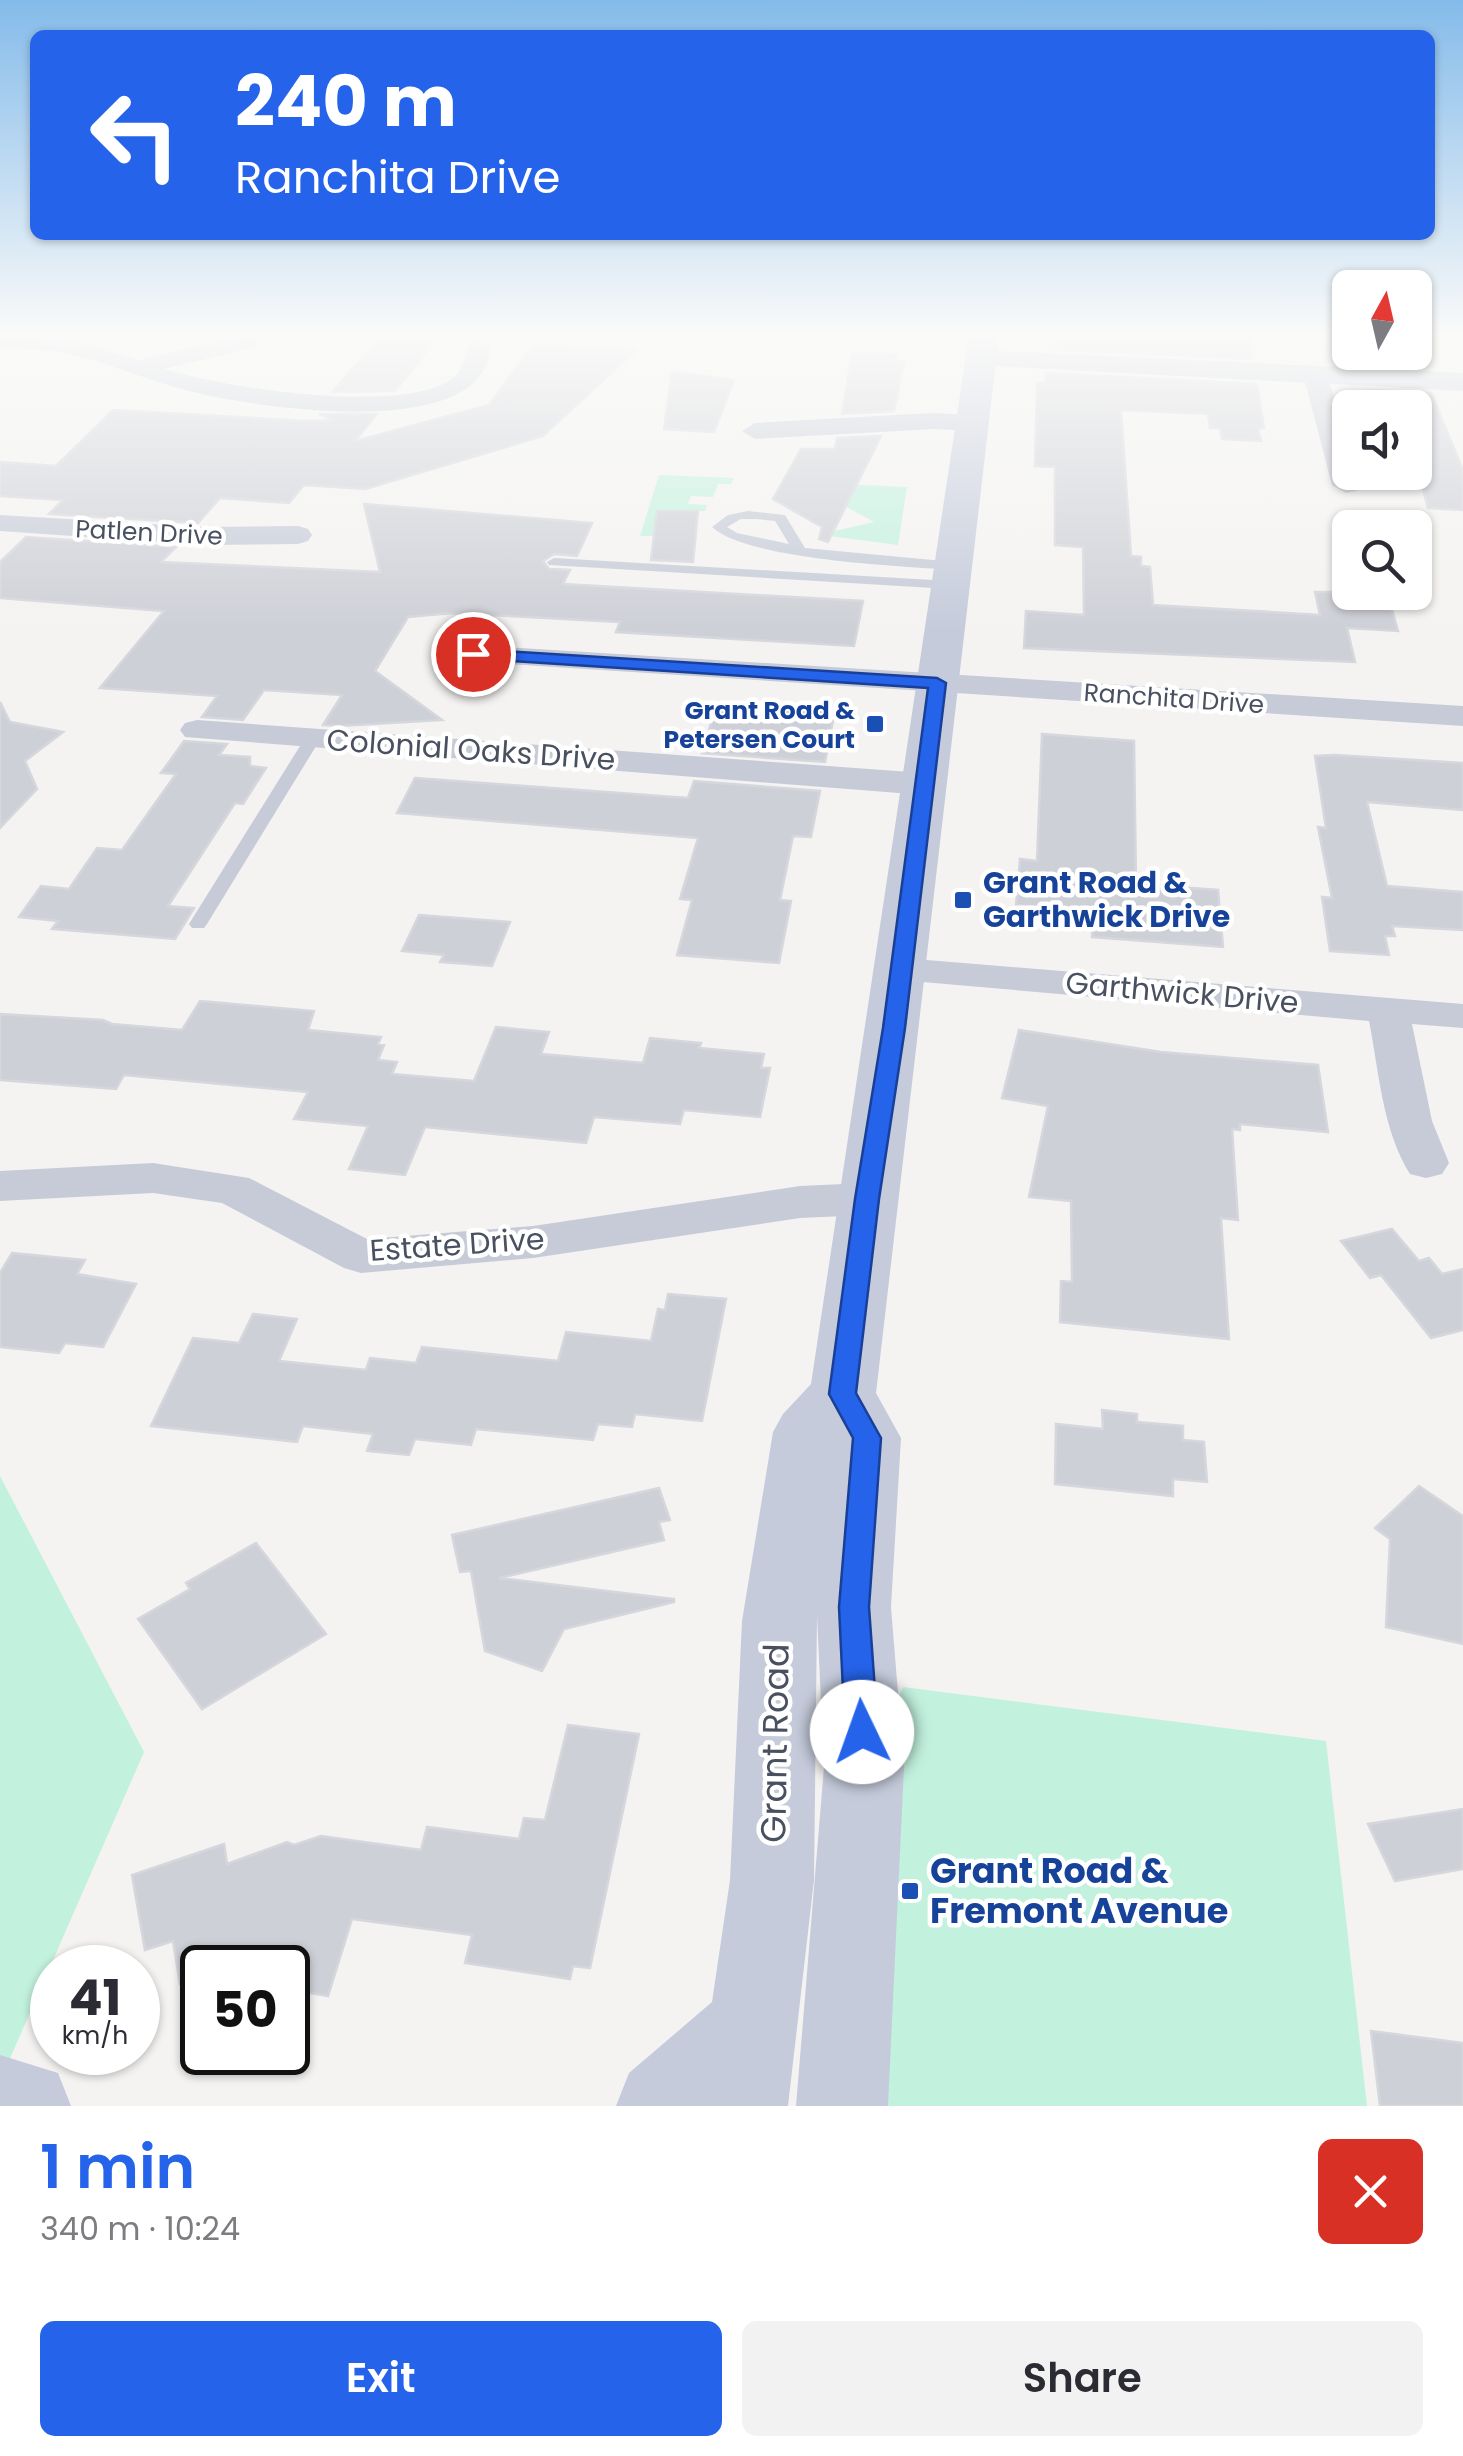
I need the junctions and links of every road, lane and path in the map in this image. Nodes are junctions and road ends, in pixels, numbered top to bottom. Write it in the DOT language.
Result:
graph roads {
  1 [pos="973,433"];
  2 [pos="0,523"];
  3 [pos="298,534"];
  4 [pos="799,548"];
  5 [pos="554,562"];
  6 [pos="952,576"];
  7 [pos="473,654"];
  8 [pos="937,683"];
  9 [pos="1463,716"];
  10 [pos="197,730"];
  11 [pos="313,738"];
  12 [pos="924,784"];
  13 [pos="198,924"];
  14 [pos="902,970"];
  15 [pos="1388,1010"];
  16 [pos="1463,1016"];
  17 [pos="1426,1163"];
  18 [pos="0,1186"];
  19 [pos="867,1199"];
  20 [pos="842,1394"];
  21 [pos="747,2066"];
  22 [pos="0,2100"];
  23 [pos="25,2106"];
  24 [pos="662,2106"];
  25 [pos="842,2106"];
  1 -- 6 [label="main road"];
  2 -- 3 [label="street, Patlen Drive"];
  4 -- 4 [label="lane"];
  4 -- 6 [label="lane"];
  5 -- 6 [label="lane"];
  6 -- 8 [label="main road"];
  7 -- 8 [label="street, Ranchita Drive"];
  8 -- 9 [label="street, Ranchita Drive"];
  8 -- 12 [label="main road"];
  10 -- 11 [label="street, Colonial Oaks Drive"];
  11 -- 12 [label="street, Colonial Oaks Drive"];
  11 -- 13 [label="lane"];
  12 -- 14 [label="main road"];
  14 -- 15 [label="street, Garthwick Drive"];
  14 -- 19 [label="main road"];
  15 -- 16 [label="street, Garthwick Drive"];
  15 -- 17 [label="street"];
  18 -- 19 [label="street, Estate Drive"];
  19 -- 20 [label="main road"];
  20 -- 21 [label="main road, Grant Road"];
  20 -- 25 [label="main road"];
  21 -- 24 [label="main road"];
  22 -- 23 [label="main road"];
}
